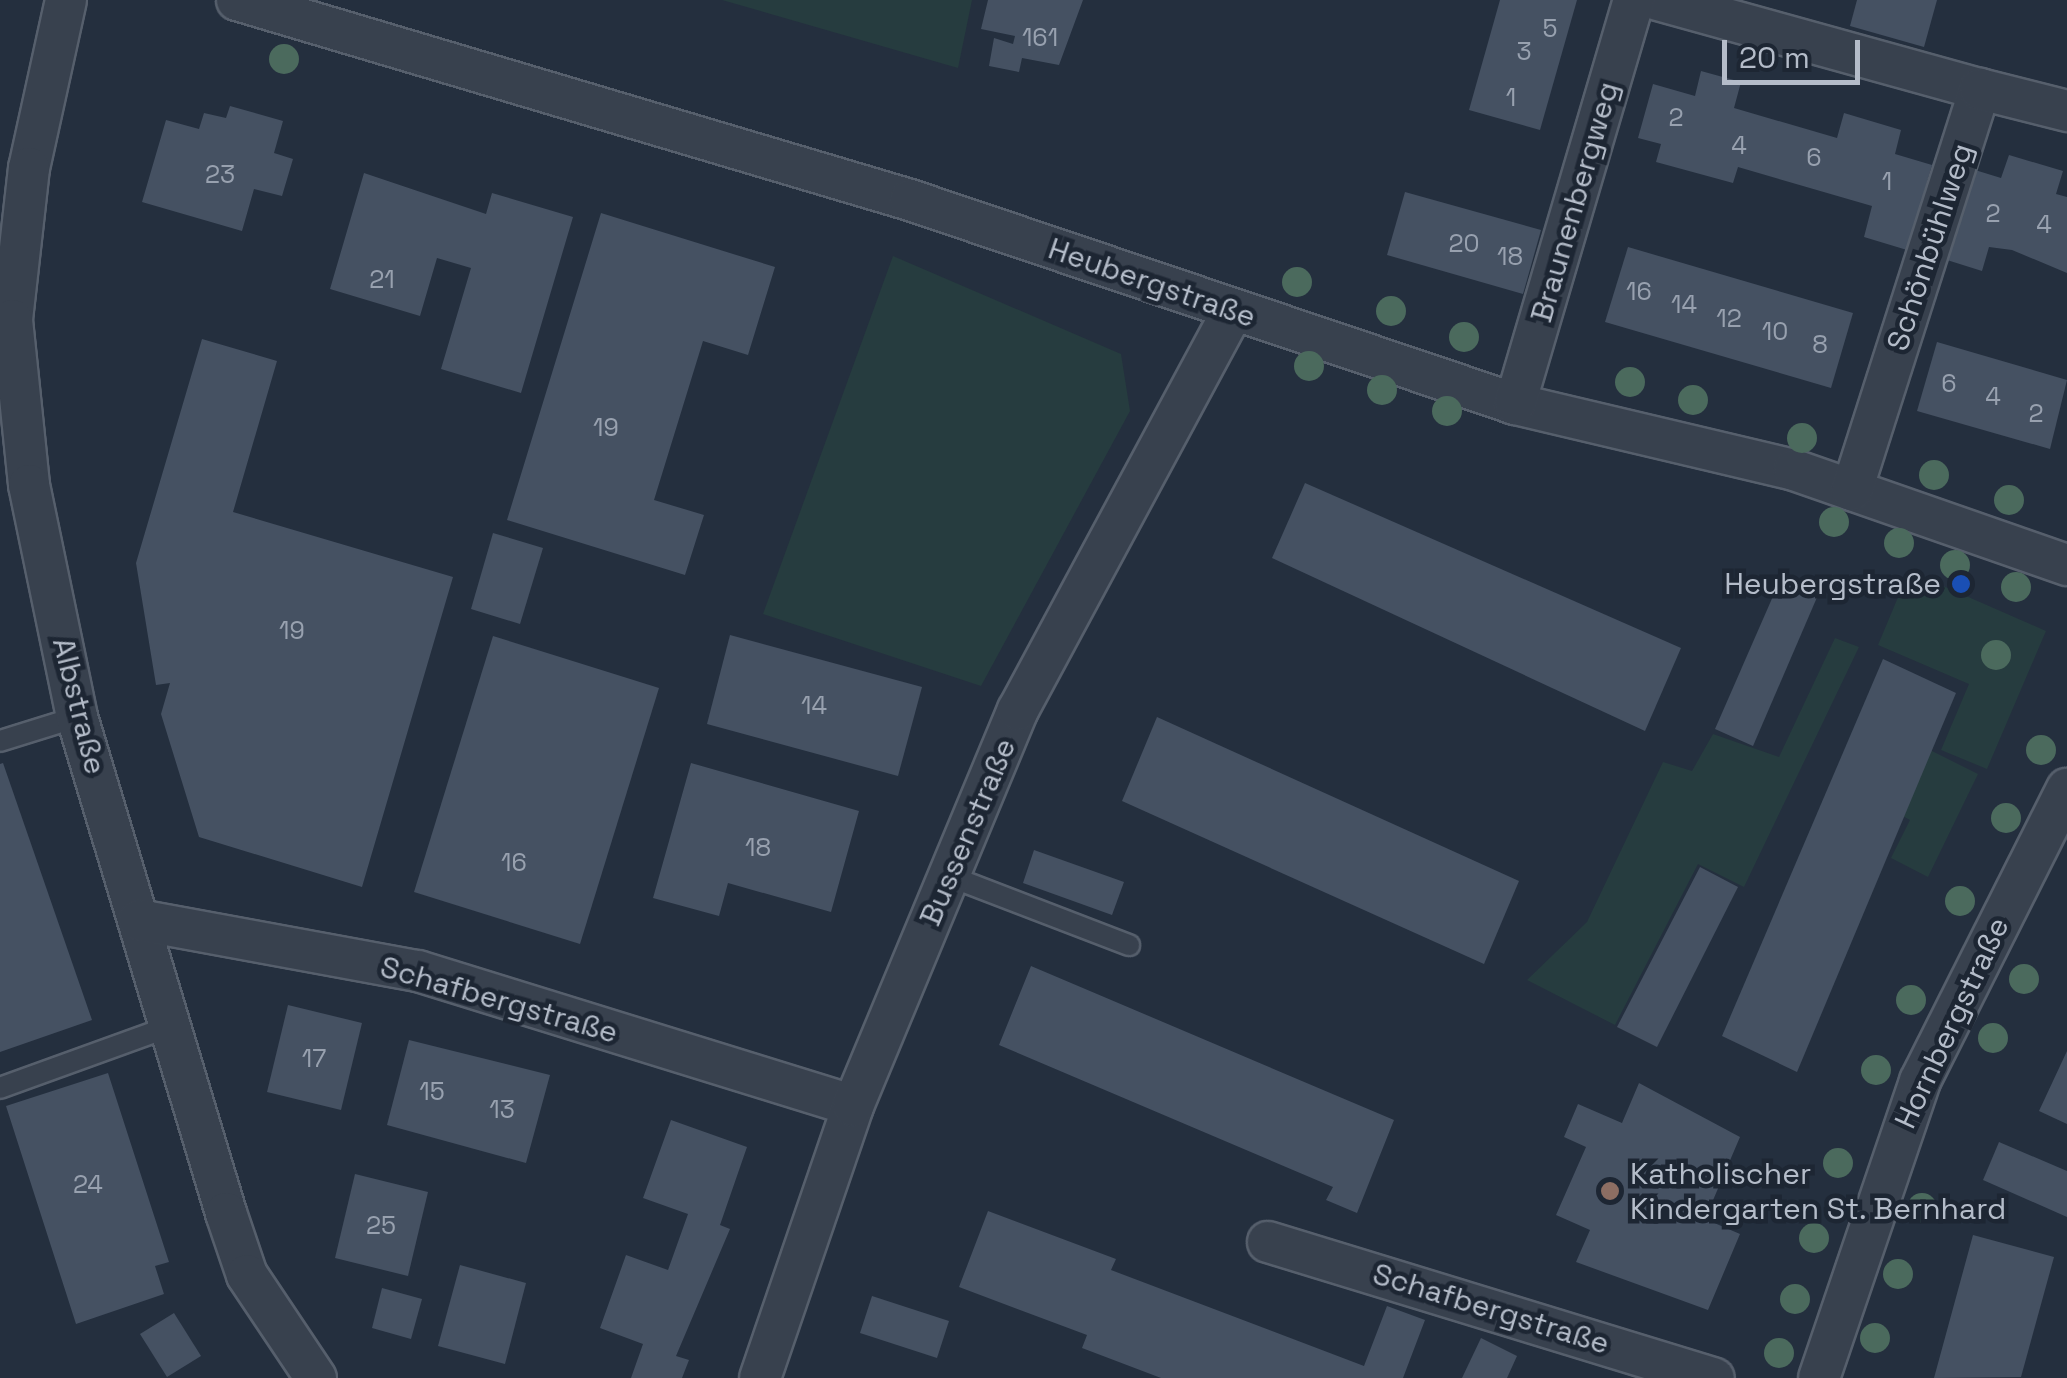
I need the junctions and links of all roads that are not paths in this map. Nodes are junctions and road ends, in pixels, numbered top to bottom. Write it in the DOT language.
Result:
graph roads {
  1 [pos="66,0"];
  2 [pos="237,0"];
  3 [pos="1634,0"];
  4 [pos="1658,0"];
  5 [pos="1980,89"];
  6 [pos="2067,111"];
  7 [pos="1233,311"];
  8 [pos="1515,404"];
  9 [pos="1852,490"];
  10 [pos="2067,566"];
  11 [pos="77,716"];
  12 [pos="0,741"];
  13 [pos="2067,789"];
  14 [pos="949,876"];
  15 [pos="139,920"];
  16 [pos="1129,945"];
  17 [pos="170,1026"];
  18 [pos="0,1088"];
  19 [pos="853,1106"];
  20 [pos="1268,1242"];
  21 [pos="316,1378"];
  22 [pos="760,1378"];
  23 [pos="1714,1378"];
  24 [pos="1819,1378"];
  1 -- 11 [label="street, Albstraße"];
  2 -- 7 [label="street, Heubergstraße"];
  3 -- 8 [label="street, Braunenbergweg"];
  4 -- 5 [label="street"];
  5 -- 6 [label="street"];
  5 -- 9 [label="street, Schönbühlweg"];
  7 -- 8 [label="street, Heubergstraße"];
  7 -- 14 [label="street, Bussenstraße"];
  8 -- 9 [label="street, Heubergstraße"];
  9 -- 10 [label="street, Heubergstraße"];
  11 -- 12 [label="lane"];
  11 -- 15 [label="street, Albstraße"];
  13 -- 24 [label="street, Hornbergstraße"];
  14 -- 16 [label="lane"];
  14 -- 19 [label="street, Bussenstraße"];
  15 -- 17 [label="street, Albstraße"];
  15 -- 19 [label="street, Schafbergstraße"];
  17 -- 18 [label="lane"];
  17 -- 21 [label="street, Albstraße"];
  19 -- 22 [label="street, Bussenstraße"];
  20 -- 23 [label="street, Schafbergstraße"];
}
